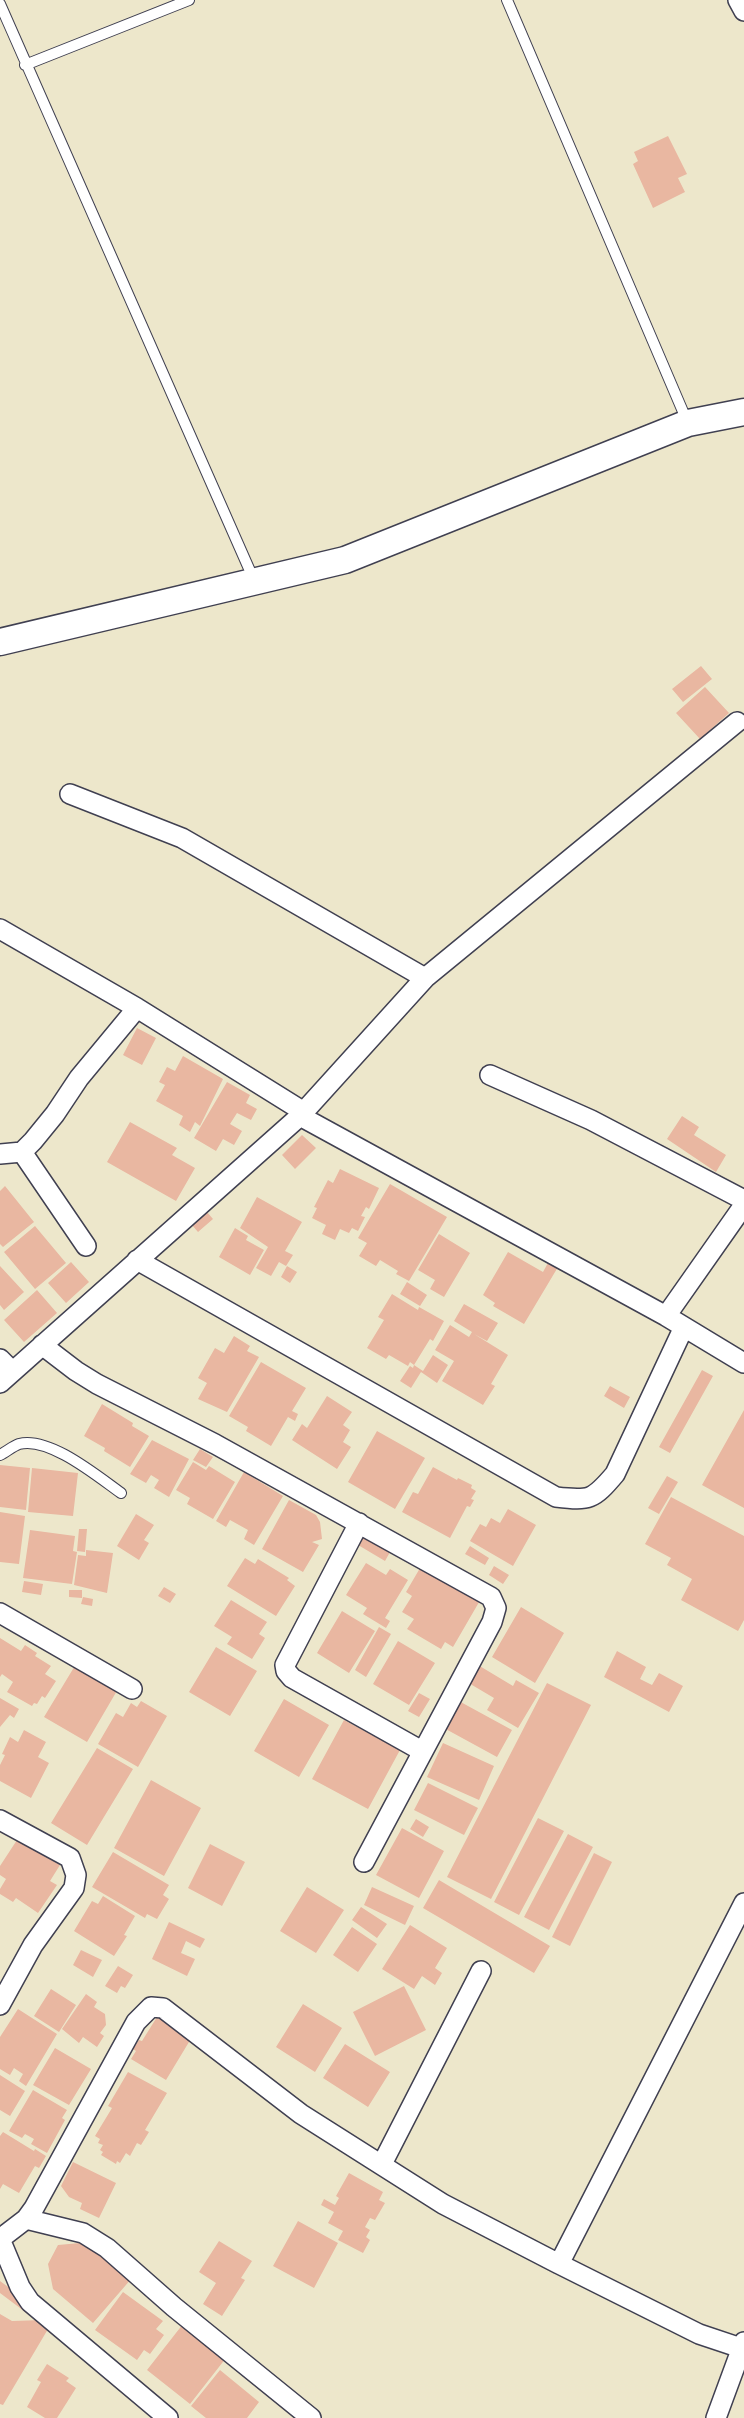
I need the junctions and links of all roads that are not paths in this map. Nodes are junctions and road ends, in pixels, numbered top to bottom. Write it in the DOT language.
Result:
graph roads {
  1 [pos="189,0"];
  2 [pos="507,0"];
  3 [pos="738,0"];
  4 [pos="0,4"];
  5 [pos="744,11"];
  6 [pos="25,65"];
  7 [pos="744,412"];
  8 [pos="688,423"];
  9 [pos="254,582"];
  10 [pos="0,642"];
  11 [pos="737,722"];
  12 [pos="70,794"];
  13 [pos="0,929"];
  14 [pos="425,978"];
  15 [pos="137,1008"];
  16 [pos="489,1075"];
  17 [pos="302,1114"];
  18 [pos="22,1152"];
  19 [pos="0,1154"];
  20 [pos="744,1202"];
  21 [pos="86,1246"];
  22 [pos="136,1260"];
  23 [pos="666,1316"];
  24 [pos="683,1329"];
  25 [pos="42,1345"];
  26 [pos="744,1363"];
  27 [pos="4,1371"];
  28 [pos="0,1455"];
  29 [pos="121,1493"];
  30 [pos="359,1523"];
  31 [pos="0,1613"];
  32 [pos="132,1689"];
  33 [pos="422,1751"];
  34 [pos="0,1820"];
  35 [pos="364,1862"];
  36 [pos="744,1903"];
  37 [pos="481,1971"];
  38 [pos="0,2005"];
  39 [pos="382,2164"];
  40 [pos="26,2219"];
  41 [pos="0,2239"];
  42 [pos="559,2264"];
  43 [pos="743,2345"];
  44 [pos="298,2414"];
  45 [pos="717,2416"];
  46 [pos="168,2418"];
  1 -- 6 [label="lane"];
  2 -- 8 [label="lane"];
  3 -- 5 [label="street"];
  4 -- 6 [label="lane"];
  6 -- 9 [label="lane"];
  7 -- 8 [label="street"];
  8 -- 9 [label="street"];
  9 -- 10 [label="street"];
  11 -- 14 [label="street"];
  12 -- 14 [label="street"];
  13 -- 15 [label="street"];
  14 -- 17 [label="street"];
  15 -- 17 [label="street"];
  15 -- 18 [label="street"];
  16 -- 20 [label="street"];
  17 -- 22 [label="street"];
  17 -- 23 [label="street"];
  18 -- 19 [label="street"];
  18 -- 21 [label="street"];
  20 -- 23 [label="street"];
  22 -- 24 [label="street"];
  22 -- 25 [label="street"];
  23 -- 24 [label="street"];
  24 -- 26 [label="street"];
  25 -- 27 [label="street"];
  25 -- 30 [label="street"];
  28 -- 29 [label="lane"];
  30 -- 33 [label="street"];
  30 -- 33 [label="street"];
  31 -- 32 [label="street"];
  33 -- 35 [label="street"];
  34 -- 38 [label="street"];
  36 -- 42 [label="street"];
  37 -- 39 [label="street"];
  39 -- 40 [label="street"];
  39 -- 42 [label="street"];
  40 -- 41 [label="street"];
  40 -- 44 [label="street"];
  41 -- 46 [label="street"];
  42 -- 43 [label="street"];
  43 -- 45 [label="street"];
}
